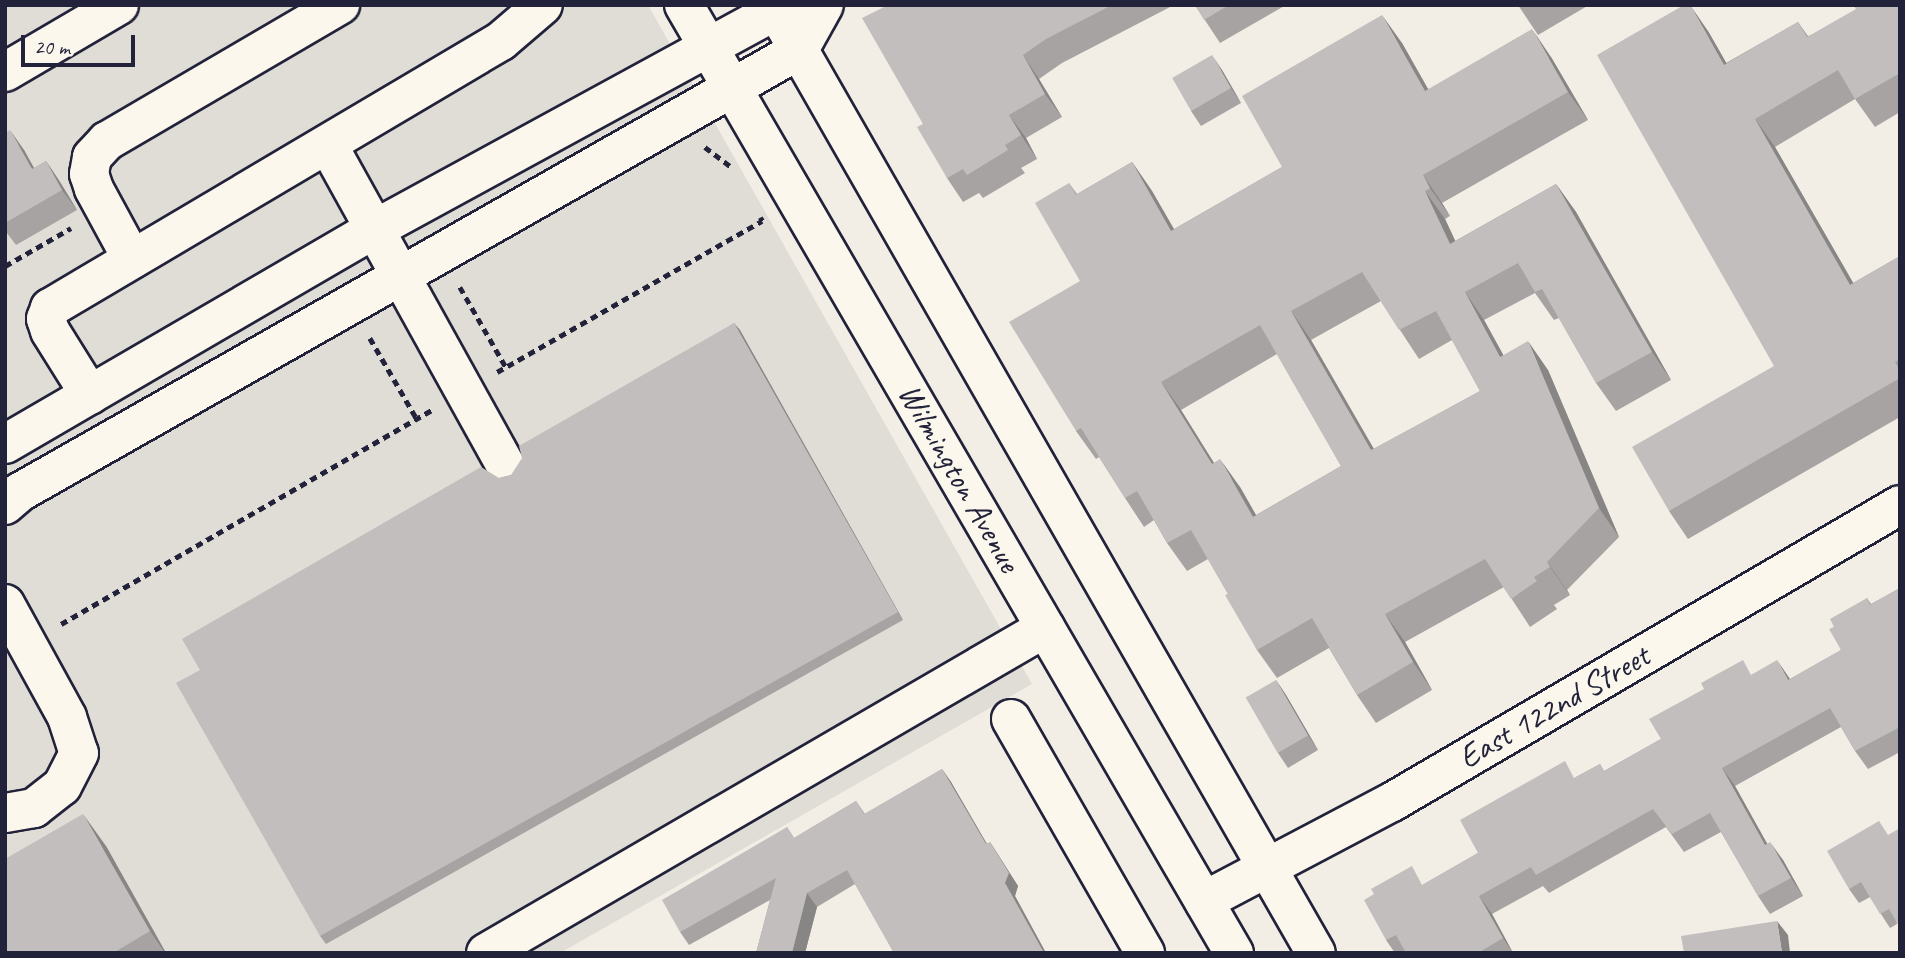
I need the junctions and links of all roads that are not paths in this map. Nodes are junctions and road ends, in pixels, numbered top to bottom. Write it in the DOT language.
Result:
graph roads {
  1 [pos="119,5"];
  2 [pos="340,5"];
  3 [pos="543,5"];
  4 [pos="684,5"];
  5 [pos="824,5"];
  6 [pos="778,6"];
  7 [pos="706,47"];
  8 [pos="799,50"];
  9 [pos="5,72"];
  10 [pos="731,89"];
  11 [pos="328,145"];
  12 [pos="375,229"];
  13 [pos="132,259"];
  14 [pos="401,275"];
  15 [pos="90,395"];
  16 [pos="5,444"];
  17 [pos="505,464"];
  18 [pos="5,505"];
  19 [pos="1900,505"];
  20 [pos="5,604"];
  21 [pos="1045,628"];
  22 [pos="1011,719"];
  23 [pos="5,813"];
  24 [pos="1267,867"];
  25 [pos="1204,901"];
  26 [pos="486,953"];
  27 [pos="1145,953"];
  28 [pos="1234,953"];
  29 [pos="1316,953"];
  1 -- 9 [label="main road"];
  2 -- 13 [label="main road"];
  3 -- 11 [label="main road"];
  4 -- 7 [label="main road, Wilmington Avenue"];
  5 -- 8 [label="main road"];
  6 -- 7 [label="main road"];
  6 -- 8 [label="main road"];
  7 -- 10 [label="main road, Wilmington Avenue"];
  7 -- 12 [label="main road"];
  8 -- 10 [label="main road"];
  8 -- 24 [label="main road"];
  10 -- 14 [label="main road"];
  10 -- 21 [label="main road, Wilmington Avenue"];
  11 -- 12 [label="main road"];
  11 -- 13 [label="main road"];
  12 -- 14 [label="main road"];
  12 -- 15 [label="main road"];
  13 -- 15 [label="main road"];
  14 -- 17 [label="main road"];
  14 -- 18 [label="main road"];
  15 -- 16 [label="main road"];
  19 -- 24 [label="main road, East 122nd Street"];
  20 -- 23 [label="main road"];
  21 -- 25 [label="main road, Wilmington Avenue"];
  21 -- 26 [label="main road"];
  22 -- 27 [label="main road"];
  24 -- 25 [label="main road, East 122nd Street"];
  24 -- 29 [label="main road"];
  25 -- 28 [label="main road, Wilmington Avenue"];
}
